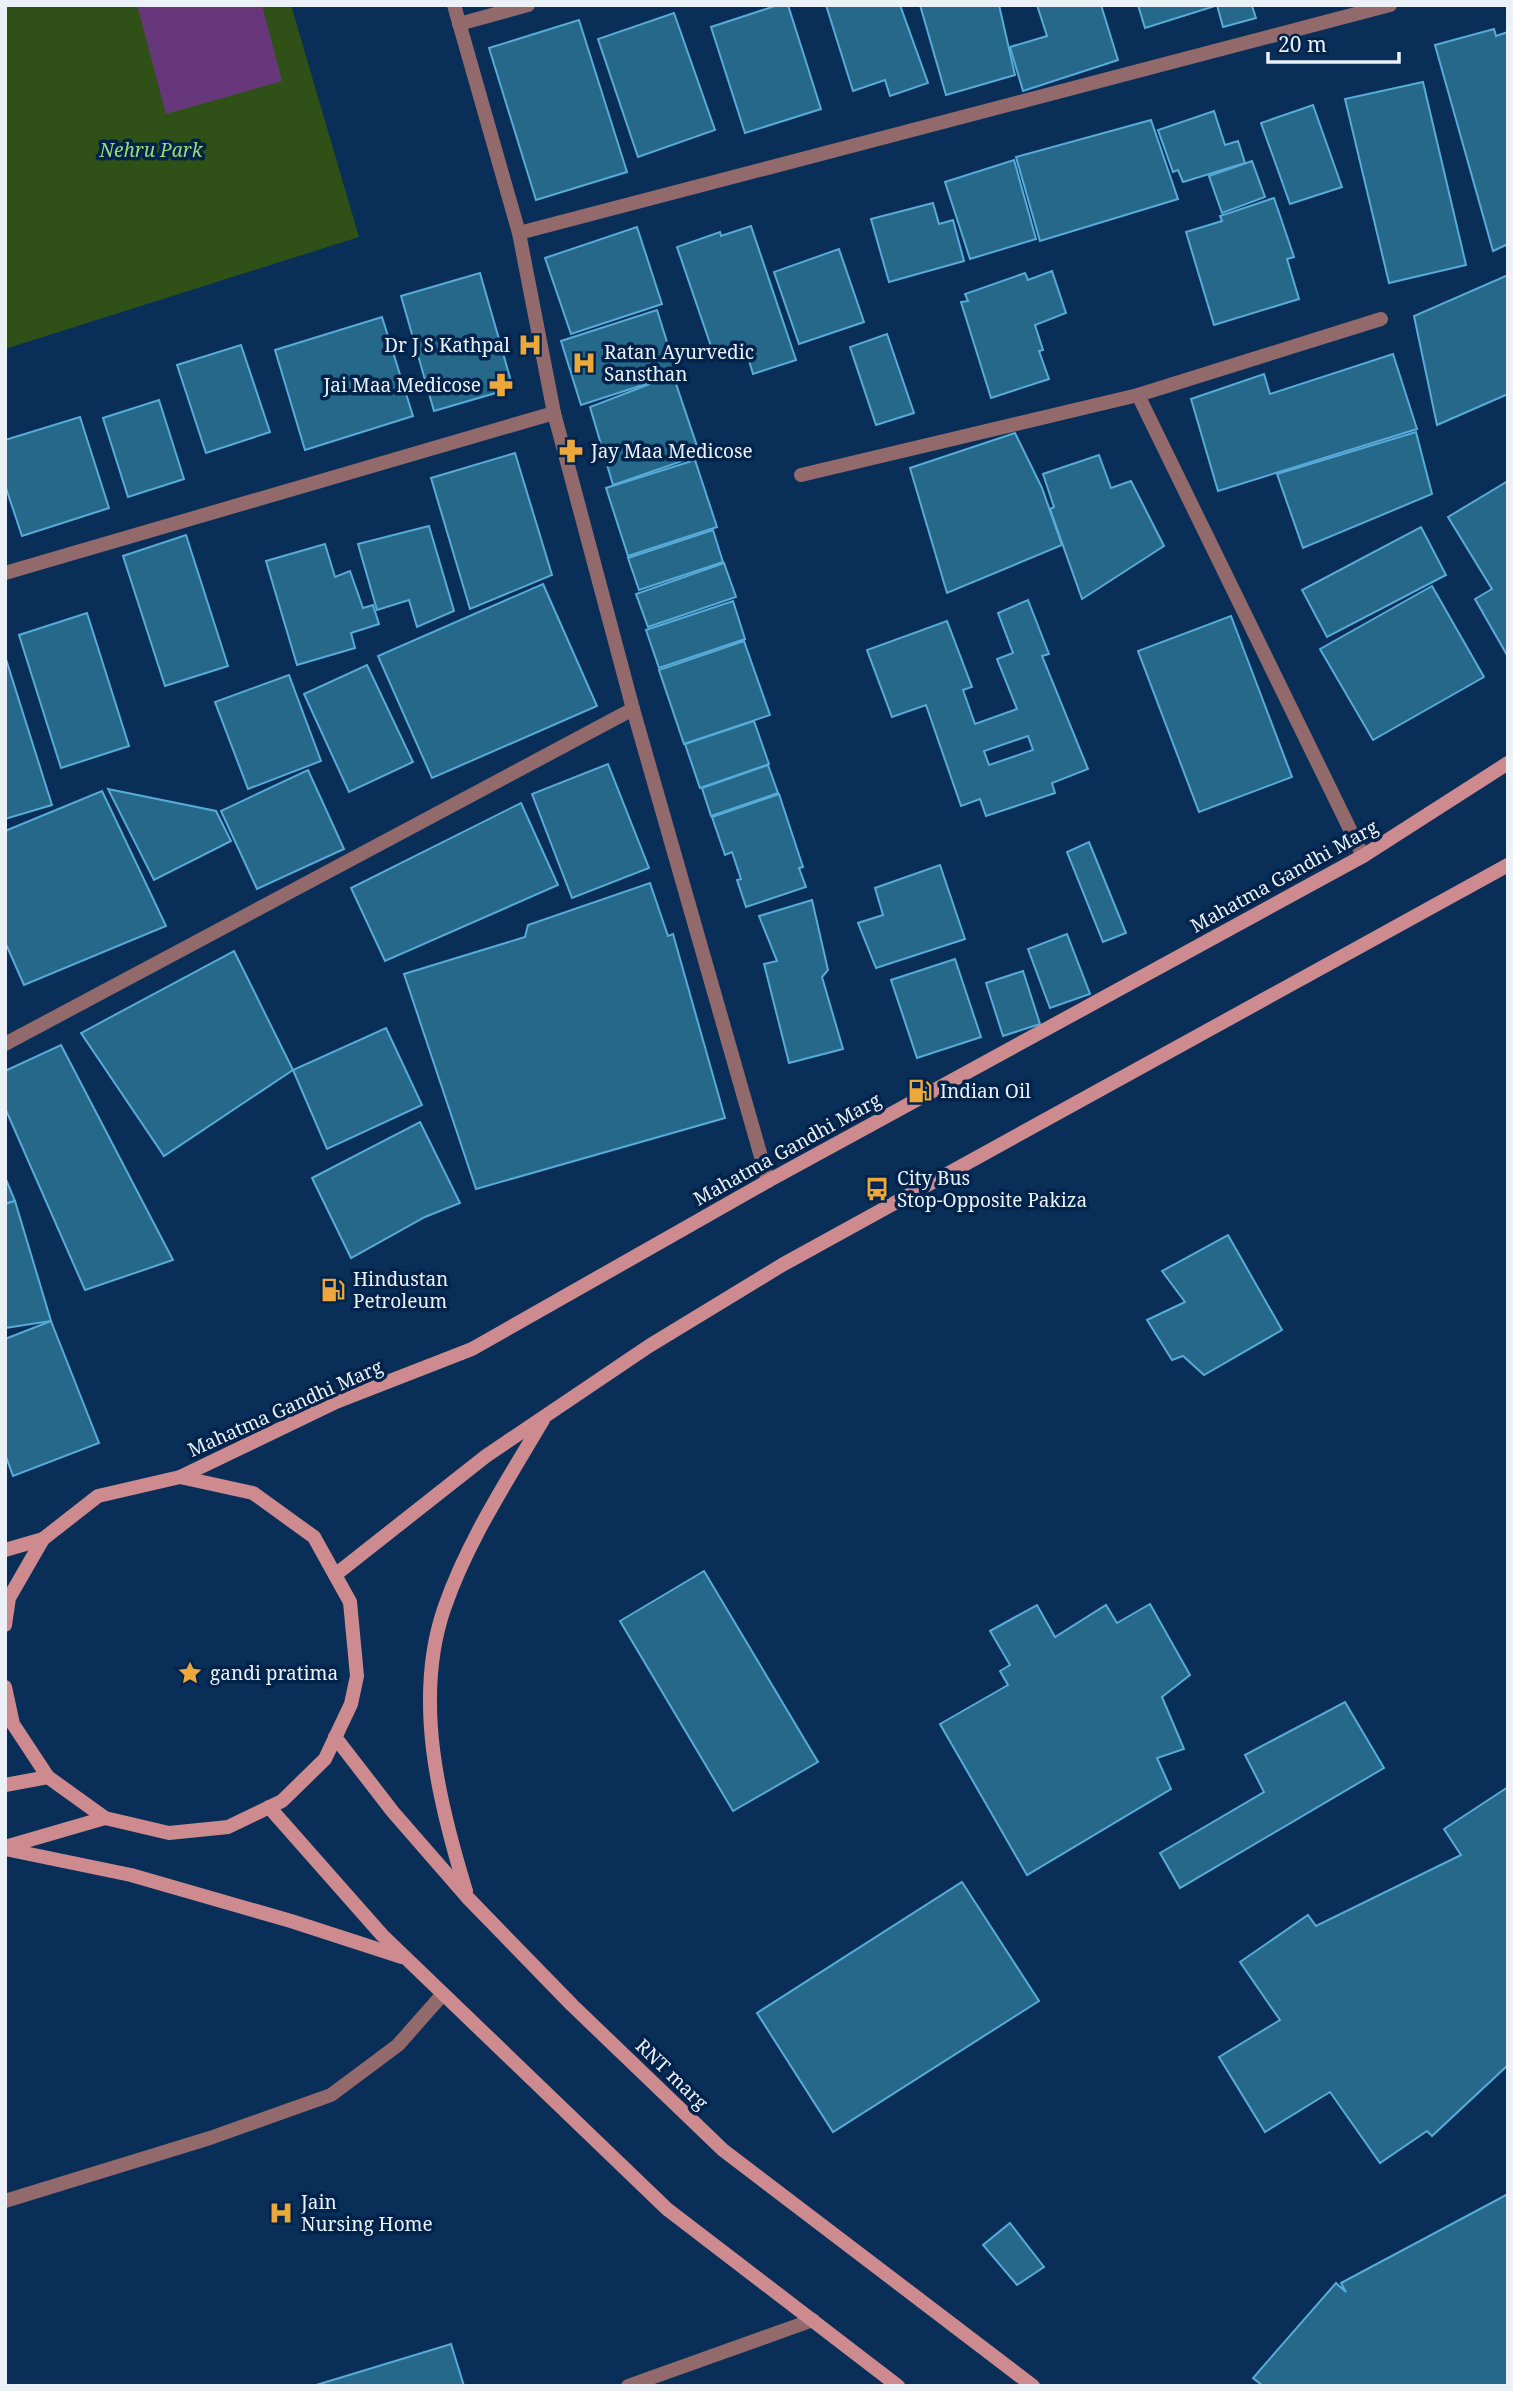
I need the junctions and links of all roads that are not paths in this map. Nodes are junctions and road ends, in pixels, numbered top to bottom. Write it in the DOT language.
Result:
graph roads {
  1 [pos="454,5"];
  2 [pos="528,5"];
  3 [pos="1390,5"];
  4 [pos="459,24"];
  5 [pos="519,233"];
  6 [pos="1381,319"];
  7 [pos="1138,395"];
  8 [pos="554,413"];
  9 [pos="801,475"];
  10 [pos="5,573"];
  11 [pos="633,709"];
  12 [pos="1508,763"];
  13 [pos="1363,856"];
  14 [pos="1508,865"];
  15 [pos="5,1044"];
  16 [pos="768,1181"];
  17 [pos="545,1416"];
  18 [pos="180,1477"];
  19 [pos="43,1539"];
  20 [pos="5,1550"];
  21 [pos="335,1574"];
  22 [pos="7,1600"];
  23 [pos="5,1625"];
  24 [pos="5,1686"];
  25 [pos="335,1737"];
  26 [pos="48,1777"];
  27 [pos="5,1785"];
  28 [pos="269,1807"];
  29 [pos="105,1818"];
  30 [pos="5,1848"];
  31 [pos="467,1897"];
  32 [pos="407,1958"];
  33 [pos="443,1994"];
  34 [pos="5,2201"];
  35 [pos="813,2320"];
  36 [pos="628,2386"];
  37 [pos="898,2386"];
  38 [pos="1033,2386"];
  1 -- 4 [label="street"];
  2 -- 4 [label="street"];
  3 -- 5 [label="street"];
  4 -- 5 [label="street"];
  5 -- 8 [label="street"];
  6 -- 7 [label="street"];
  7 -- 9 [label="street"];
  7 -- 13 [label="street"];
  8 -- 10 [label="street"];
  8 -- 11 [label="street"];
  11 -- 15 [label="street"];
  11 -- 16 [label="street"];
  12 -- 13 [label="main road, Mahatma Gandhi Marg"];
  13 -- 16 [label="main road, Mahatma Gandhi Marg"];
  14 -- 17 [label="main road"];
  16 -- 18 [label="main road, Mahatma Gandhi Marg"];
  17 -- 21 [label="main road"];
  17 -- 31 [label="main road"];
  18 -- 19 [label="main road"];
  18 -- 21 [label="main road"];
  19 -- 20 [label="main road"];
  19 -- 22 [label="main road"];
  21 -- 25 [label="main road"];
  22 -- 23 [label="main road"];
  24 -- 26 [label="main road"];
  25 -- 28 [label="main road"];
  25 -- 31 [label="main road, RNT marg"];
  26 -- 27 [label="main road"];
  26 -- 29 [label="main road"];
  28 -- 29 [label="main road"];
  28 -- 32 [label="main road"];
  29 -- 30 [label="main road"];
  30 -- 32 [label="main road"];
  31 -- 38 [label="main road, RNT marg"];
  32 -- 33 [label="main road"];
  33 -- 34 [label="street"];
  33 -- 35 [label="main road"];
  35 -- 36 [label="street"];
  35 -- 37 [label="main road"];
}
